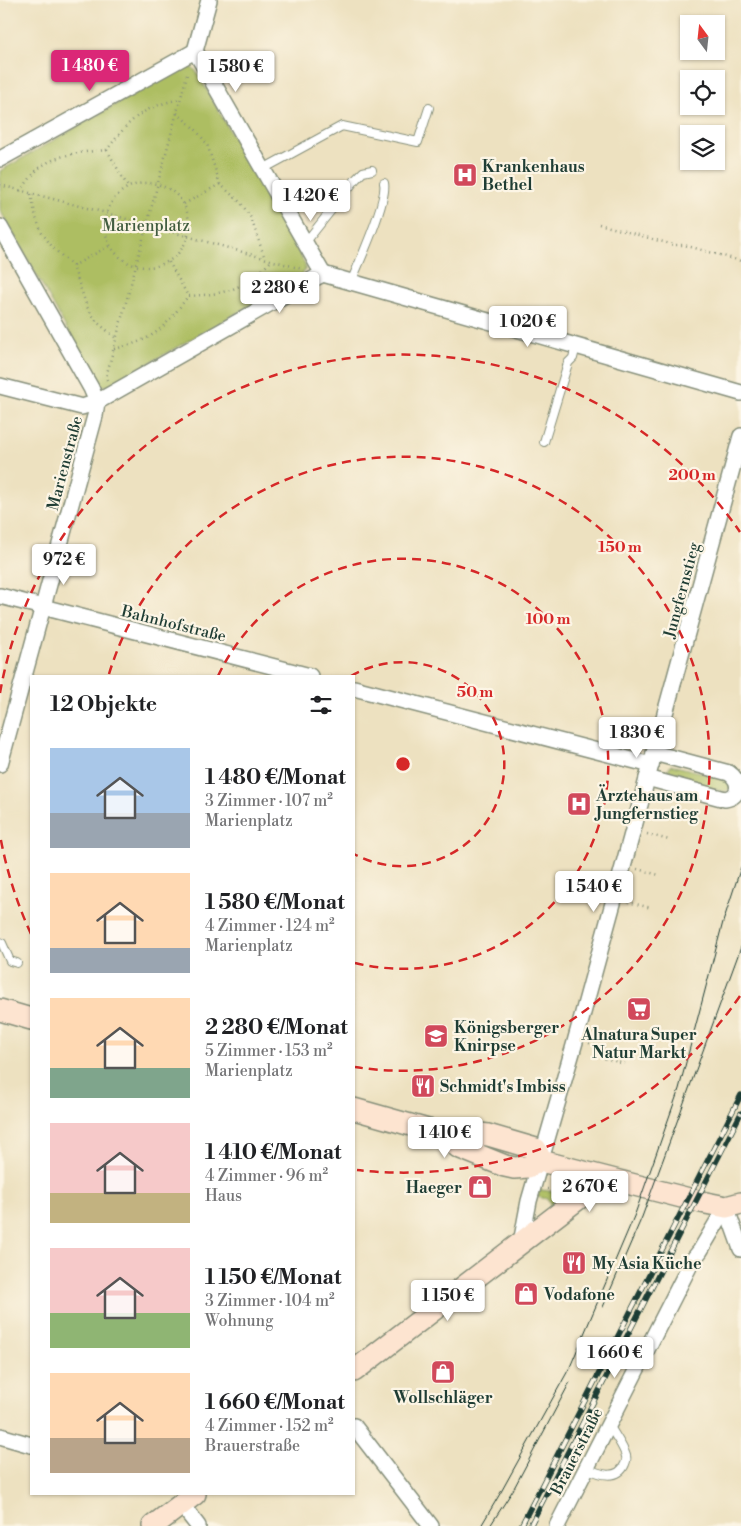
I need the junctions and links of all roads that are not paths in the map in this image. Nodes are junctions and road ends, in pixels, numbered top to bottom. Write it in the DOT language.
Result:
graph roads {
  1 [pos="209,0"];
  2 [pos="195,51"];
  3 [pos="430,108"];
  4 [pos="0,159"];
  5 [pos="263,169"];
  6 [pos="372,170"];
  7 [pos="384,182"];
  8 [pos="0,226"];
  9 [pos="306,243"];
  10 [pos="323,274"];
  11 [pos="351,282"];
  12 [pos="576,346"];
  13 [pos="0,386"];
  14 [pos="741,394"];
  15 [pos="97,402"];
  16 [pos="741,436"];
  17 [pos="544,442"];
  18 [pos="0,596"];
  19 [pos="43,607"];
  20 [pos="306,675"];
  21 [pos="355,688"];
  22 [pos="0,764"];
  23 [pos="651,765"];
  24 [pos="0,942"];
  25 [pos="17,963"];
  26 [pos="0,1010"];
  27 [pos="30,1019"];
  28 [pos="355,1109"];
  29 [pos="541,1161"];
  30 [pos="604,1179"];
  31 [pos="736,1207"];
  32 [pos="520,1243"];
  33 [pos="741,1249"];
  34 [pos="355,1371"];
  35 [pos="608,1425"];
  36 [pos="355,1427"];
  37 [pos="0,1436"];
  38 [pos="30,1445"];
  39 [pos="586,1468"];
  40 [pos="189,1497"];
  41 [pos="153,1526"];
  42 [pos="198,1526"];
  43 [pos="431,1526"];
  44 [pos="557,1526"];
  1 -- 2 [label="street"];
  2 -- 4 [label="street"];
  2 -- 5 [label="street"];
  3 -- 5 [label="lane"];
  5 -- 9 [label="street"];
  6 -- 9 [label="lane"];
  7 -- 11 [label="lane"];
  8 -- 15 [label="street"];
  9 -- 10 [label="street"];
  10 -- 11 [label="street"];
  10 -- 15 [label="street"];
  11 -- 12 [label="street"];
  12 -- 14 [label="street"];
  12 -- 17 [label="lane"];
  13 -- 15 [label="street"];
  15 -- 19 [label="street, Marienstraße"];
  16 -- 23 [label="street, Jungfernstieg"];
  18 -- 19 [label="street, Bahnhofstraße"];
  19 -- 20 [label="street, Bahnhofstraße"];
  19 -- 22 [label="street, Marienstraße"];
  21 -- 23 [label="street"];
  23 -- 23 [label="street"];
  23 -- 29 [label="street, Jungfernstieg"];
  24 -- 25 [label="lane"];
  26 -- 27 [label="main road"];
  28 -- 29 [label="main road"];
  29 -- 30 [label="main road"];
  29 -- 32 [label="street, Jungfernstieg"];
  30 -- 31 [label="main road"];
  30 -- 32 [label="main road"];
  31 -- 33 [label="street"];
  31 -- 35 [label="street, Brauerstraße"];
  32 -- 34 [label="main road"];
  35 -- 39 [label="street, Brauerstraße"];
  35 -- 39 [label="lane"];
  36 -- 43 [label="street"];
  37 -- 38 [label="street"];
  39 -- 44 [label="street, Brauerstraße"];
  40 -- 41 [label="main road"];
  40 -- 42 [label="street"];
}
